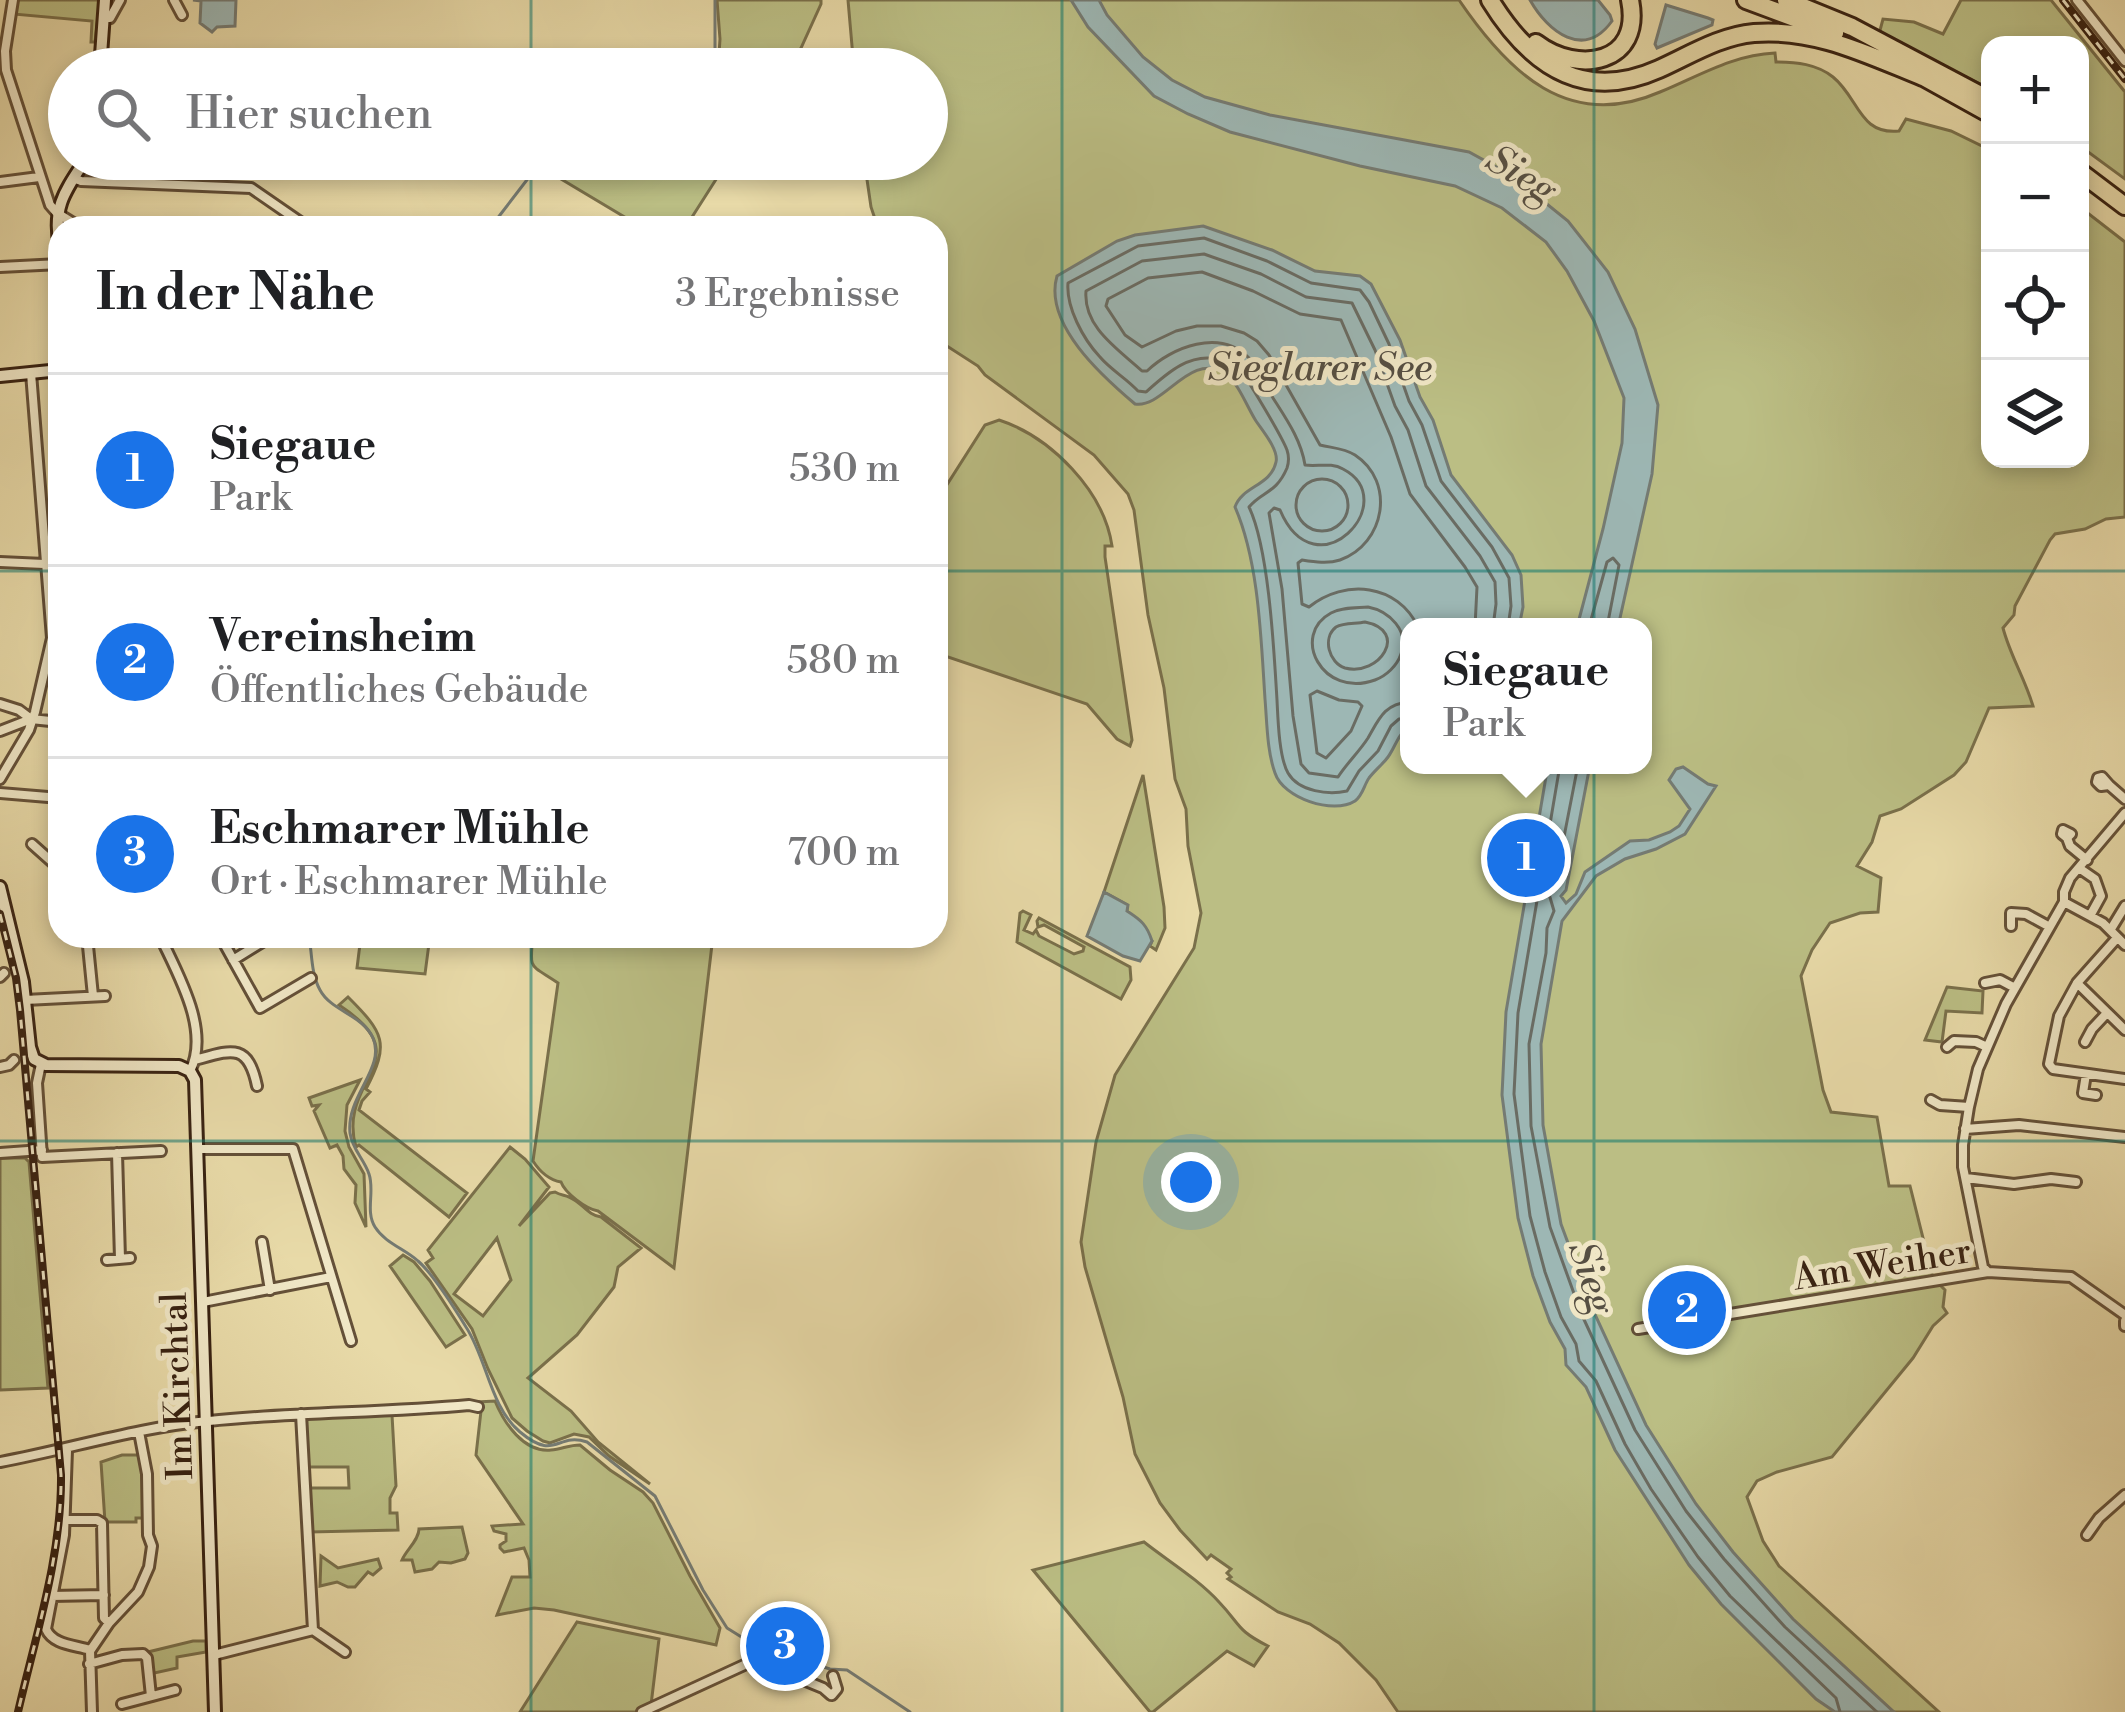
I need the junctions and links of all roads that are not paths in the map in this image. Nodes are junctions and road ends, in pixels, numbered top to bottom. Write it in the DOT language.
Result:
graph roads {
  1 [pos="13,0"];
  2 [pos="105,0"];
  3 [pos="120,0"];
  4 [pos="174,0"];
  5 [pos="1490,0"];
  6 [pos="1500,0"];
  7 [pos="1630,0"];
  8 [pos="1746,0"];
  9 [pos="1786,0"];
  10 [pos="2077,0"];
  11 [pos="182,15"];
  12 [pos="103,18"];
  13 [pos="101,48"];
  14 [pos="2125,61"];
  15 [pos="1923,77"];
  16 [pos="1981,95"];
  17 [pos="14,96"];
  18 [pos="0,99"];
  19 [pos="1981,109"];
  20 [pos="2089,165"];
  21 [pos="39,176"];
  22 [pos="2089,179"];
  23 [pos="72,180"];
  24 [pos="77,180"];
  25 [pos="0,182"];
  26 [pos="2125,192"];
  27 [pos="2125,206"];
  28 [pos="57,213"];
  29 [pos="57,216"];
  30 [pos="62,216"];
  31 [pos="292,216"];
  32 [pos="48,265"];
  33 [pos="0,267"];
  34 [pos="48,371"];
  35 [pos="31,373"];
  36 [pos="0,376"];
  37 [pos="45,543"];
  38 [pos="48,543"];
  39 [pos="0,562"];
  40 [pos="44,564"];
  41 [pos="48,601"];
  42 [pos="48,655"];
  43 [pos="0,704"];
  44 [pos="31,719"];
  45 [pos="48,721"];
  46 [pos="0,731"];
  47 [pos="0,779"];
  48 [pos="2109,785"];
  49 [pos="0,793"];
  50 [pos="48,797"];
  51 [pos="2125,799"];
  52 [pos="2125,813"];
  53 [pos="2067,838"];
  54 [pos="32,844"];
  55 [pos="48,858"];
  56 [pos="2083,864"];
  57 [pos="0,887"];
  58 [pos="2064,902"];
  59 [pos="2125,906"];
  60 [pos="2090,916"];
  61 [pos="2011,926"];
  62 [pos="2048,926"];
  63 [pos="2118,937"];
  64 [pos="88,948"];
  65 [pos="165,948"];
  66 [pos="226,948"];
  67 [pos="252,948"];
  68 [pos="233,960"];
  69 [pos="311,978"];
  70 [pos="1985,983"];
  71 [pos="2077,983"];
  72 [pos="2014,988"];
  73 [pos="93,996"];
  74 [pos="105,996"];
  75 [pos="26,1000"];
  76 [pos="2107,1013"];
  77 [pos="2125,1030"];
  78 [pos="2085,1042"];
  79 [pos="1947,1046"];
  80 [pos="1987,1047"];
  81 [pos="14,1060"];
  82 [pos="41,1064"];
  83 [pos="192,1065"];
  84 [pos="0,1067"];
  85 [pos="2086,1074"];
  86 [pos="2125,1079"];
  87 [pos="258,1086"];
  88 [pos="2096,1095"];
  89 [pos="1931,1100"];
  90 [pos="1969,1107"];
  91 [pos="1965,1129"];
  92 [pos="2125,1137"];
  93 [pos="199,1149"];
  94 [pos="161,1150"];
  95 [pos="0,1153"];
  96 [pos="42,1154"];
  97 [pos="117,1154"];
  98 [pos="1966,1178"];
  99 [pos="2076,1182"];
  100 [pos="262,1242"];
  101 [pos="106,1260"];
  102 [pos="1988,1272"];
  103 [pos="331,1277"];
  104 [pos="270,1289"];
  105 [pos="203,1302"];
  106 [pos="2125,1321"];
  107 [pos="1638,1330"];
  108 [pos="351,1341"];
  109 [pos="478,1407"];
  110 [pos="302,1414"];
  111 [pos="206,1421"];
  112 [pos="139,1432"];
  113 [pos="67,1450"];
  114 [pos="0,1462"];
  115 [pos="2125,1495"];
  116 [pos="64,1520"];
  117 [pos="2087,1535"];
  118 [pos="104,1595"];
  119 [pos="51,1596"];
  120 [pos="109,1623"];
  121 [pos="313,1630"];
  122 [pos="90,1651"];
  123 [pos="345,1652"];
  124 [pos="214,1655"];
  125 [pos="88,1664"];
  126 [pos="823,1688"];
  127 [pos="175,1690"];
  128 [pos="151,1696"];
  129 [pos="122,1704"];
  130 [pos="214,1707"];
  131 [pos="92,1712"];
  132 [pos="642,1712"];
  1 -- 17 [label="street"];
  2 -- 12 [label="street"];
  3 -- 12 [label="street"];
  4 -- 11 [label="street"];
  5 -- 15 [label="highway"];
  6 -- 7 [label="highway"];
  8 -- 15 [label="highway"];
  9 -- 16 [label="highway"];
  10 -- 14 [label="street"];
  12 -- 13 [label="street"];
  15 -- 19 [label="highway"];
  17 -- 18 [label="street"];
  17 -- 21 [label="street"];
  20 -- 26 [label="highway"];
  21 -- 25 [label="street"];
  21 -- 28 [label="street"];
  22 -- 27 [label="highway"];
  23 -- 28 [label="street"];
  24 -- 31 [label="street"];
  28 -- 29 [label="street"];
  28 -- 30 [label="street"];
  32 -- 33 [label="street"];
  34 -- 35 [label="street"];
  35 -- 36 [label="street"];
  35 -- 37 [label="street"];
  37 -- 38 [label="street"];
  37 -- 40 [label="street"];
  39 -- 40 [label="street"];
  40 -- 41 [label="street"];
  42 -- 44 [label="street"];
  43 -- 44 [label="street"];
  44 -- 45 [label="street"];
  44 -- 46 [label="street"];
  44 -- 47 [label="street"];
  48 -- 51 [label="street"];
  49 -- 50 [label="street"];
  52 -- 56 [label="street"];
  53 -- 56 [label="street"];
  54 -- 55 [label="street"];
  56 -- 58 [label="street"];
  56 -- 60 [label="street"];
  57 -- 75 [label="street"];
  58 -- 60 [label="street"];
  58 -- 62 [label="street"];
  59 -- 63 [label="street"];
  60 -- 63 [label="street"];
  61 -- 62 [label="street"];
  62 -- 72 [label="street"];
  63 -- 71 [label="street"];
  64 -- 73 [label="street"];
  65 -- 83 [label="street"];
  66 -- 68 [label="street"];
  67 -- 68 [label="street"];
  68 -- 69 [label="street"];
  70 -- 72 [label="street"];
  71 -- 76 [label="street"];
  71 -- 85 [label="street"];
  72 -- 80 [label="street"];
  73 -- 74 [label="street"];
  73 -- 75 [label="street"];
  75 -- 82 [label="street"];
  76 -- 77 [label="street"];
  76 -- 78 [label="street"];
  79 -- 80 [label="street"];
  80 -- 90 [label="street"];
  81 -- 84 [label="street"];
  82 -- 83 [label="street"];
  82 -- 96 [label="street"];
  83 -- 87 [label="street"];
  83 -- 93 [label="street, Im Kirchtal"];
  85 -- 86 [label="street"];
  85 -- 88 [label="street"];
  89 -- 90 [label="street"];
  90 -- 91 [label="street"];
  91 -- 92 [label="street"];
  91 -- 98 [label="street"];
  93 -- 103 [label="street"];
  93 -- 105 [label="street, Im Kirchtal"];
  94 -- 97 [label="street"];
  95 -- 96 [label="street"];
  96 -- 97 [label="street"];
  97 -- 101 [label="street"];
  98 -- 99 [label="street"];
  98 -- 102 [label="street"];
  100 -- 104 [label="street"];
  102 -- 106 [label="street, Am Weiher"];
  102 -- 107 [label="street, Am Weiher"];
  103 -- 104 [label="street"];
  103 -- 108 [label="street"];
  104 -- 105 [label="street"];
  105 -- 111 [label="street, Im Kirchtal"];
  109 -- 110 [label="street"];
  110 -- 111 [label="street"];
  110 -- 121 [label="street"];
  111 -- 112 [label="street"];
  111 -- 124 [label="street, Im Kirchtal"];
  112 -- 113 [label="street"];
  112 -- 120 [label="street"];
  113 -- 114 [label="street"];
  113 -- 116 [label="street"];
  115 -- 117 [label="street"];
  116 -- 118 [label="street"];
  116 -- 119 [label="street"];
  118 -- 119 [label="street"];
  118 -- 120 [label="street"];
  119 -- 122 [label="street"];
  120 -- 122 [label="street"];
  121 -- 123 [label="street"];
  121 -- 124 [label="street"];
  122 -- 125 [label="street"];
  124 -- 130 [label="street, Im Kirchtal"];
  125 -- 128 [label="street"];
  125 -- 131 [label="street"];
  126 -- 132 [label="street"];
  127 -- 128 [label="street"];
  128 -- 129 [label="street"];
}
